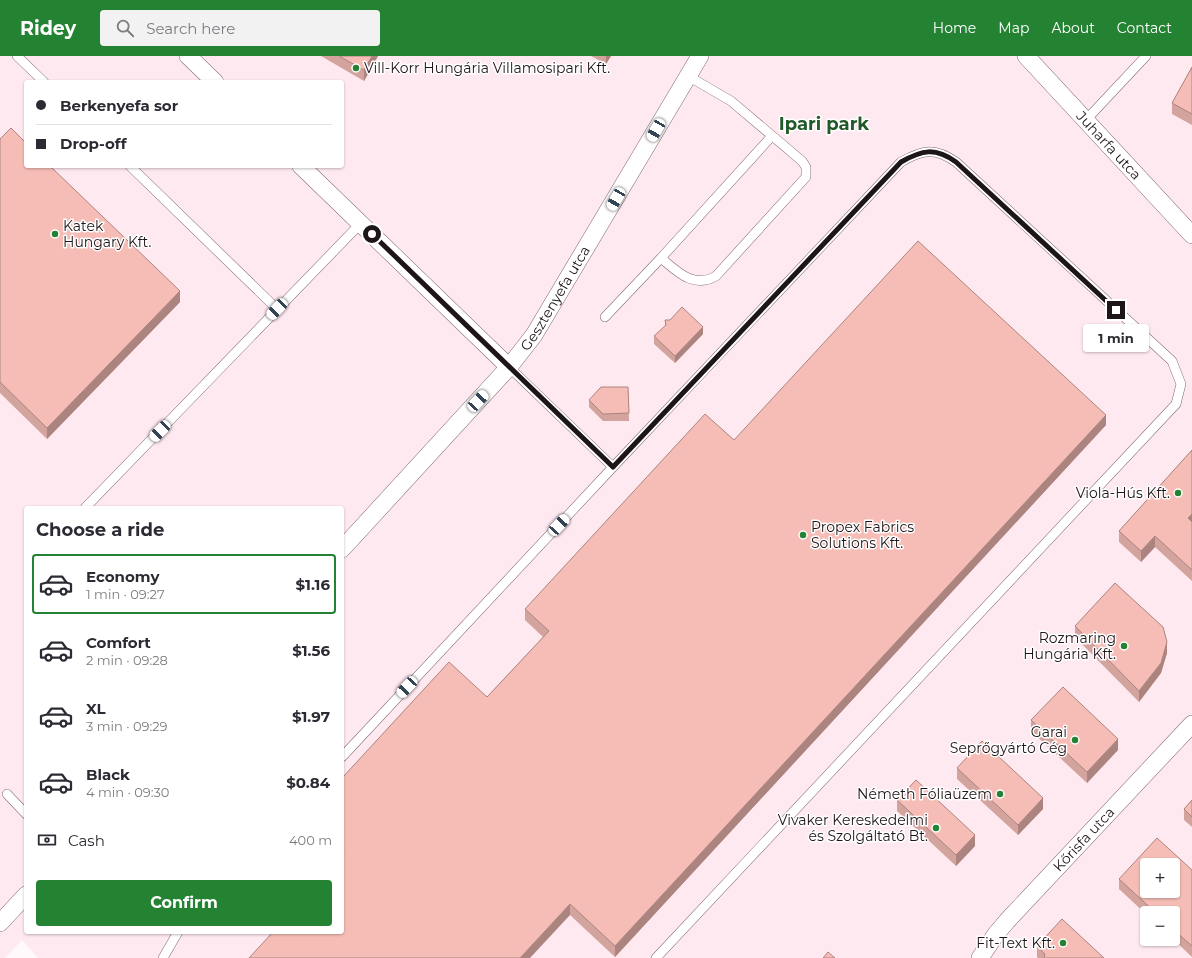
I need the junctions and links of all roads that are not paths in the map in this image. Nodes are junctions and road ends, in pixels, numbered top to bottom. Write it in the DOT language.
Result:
graph roads {
  1 [pos="17,56"];
  2 [pos="188,56"];
  3 [pos="700,56"];
  4 [pos="1026,56"];
  5 [pos="1146,56"];
  6 [pos="688,76"];
  7 [pos="42,80"];
  8 [pos="213,80"];
  9 [pos="1086,120"];
  10 [pos="771,137"];
  11 [pos="132,168"];
  12 [pos="303,168"];
  13 [pos="360,223"];
  14 [pos="1192,235"];
  15 [pos="661,258"];
  16 [pos="277,309"];
  17 [pos="605,317"];
  18 [pos="509,367"];
  19 [pos="613,467"];
  20 [pos="87,506"];
  21 [pos="344,547"];
  22 [pos="1192,724"];
  23 [pos="344,755"];
  24 [pos="7,794"];
  25 [pos="24,812"];
  26 [pos="24,897"];
  27 [pos="0,923"];
  28 [pos="177,934"];
  29 [pos="163,958"];
  30 [pos="656,958"];
  31 [pos="980,958"];
  1 -- 7 [label="lane"];
  2 -- 8 [label="street"];
  3 -- 6 [label="street, Gesztenyefa utca"];
  4 -- 9 [label="street, Juharfa utca"];
  5 -- 9 [label="lane"];
  6 -- 10 [label="lane"];
  6 -- 18 [label="street, Gesztenyefa utca"];
  9 -- 14 [label="street, Juharfa utca"];
  10 -- 15 [label="lane"];
  10 -- 15 [label="lane"];
  11 -- 16 [label="lane"];
  12 -- 13 [label="street"];
  13 -- 16 [label="lane"];
  13 -- 18 [label="street"];
  15 -- 17 [label="lane"];
  16 -- 20 [label="lane"];
  18 -- 19 [label="lane"];
  18 -- 21 [label="street, Gesztenyefa utca"];
  19 -- 23 [label="lane"];
  19 -- 30 [label="lane"];
  22 -- 31 [label="street, Kőrisfa utca"];
  24 -- 25 [label="lane"];
  26 -- 27 [label="street"];
  28 -- 29 [label="lane"];
}
